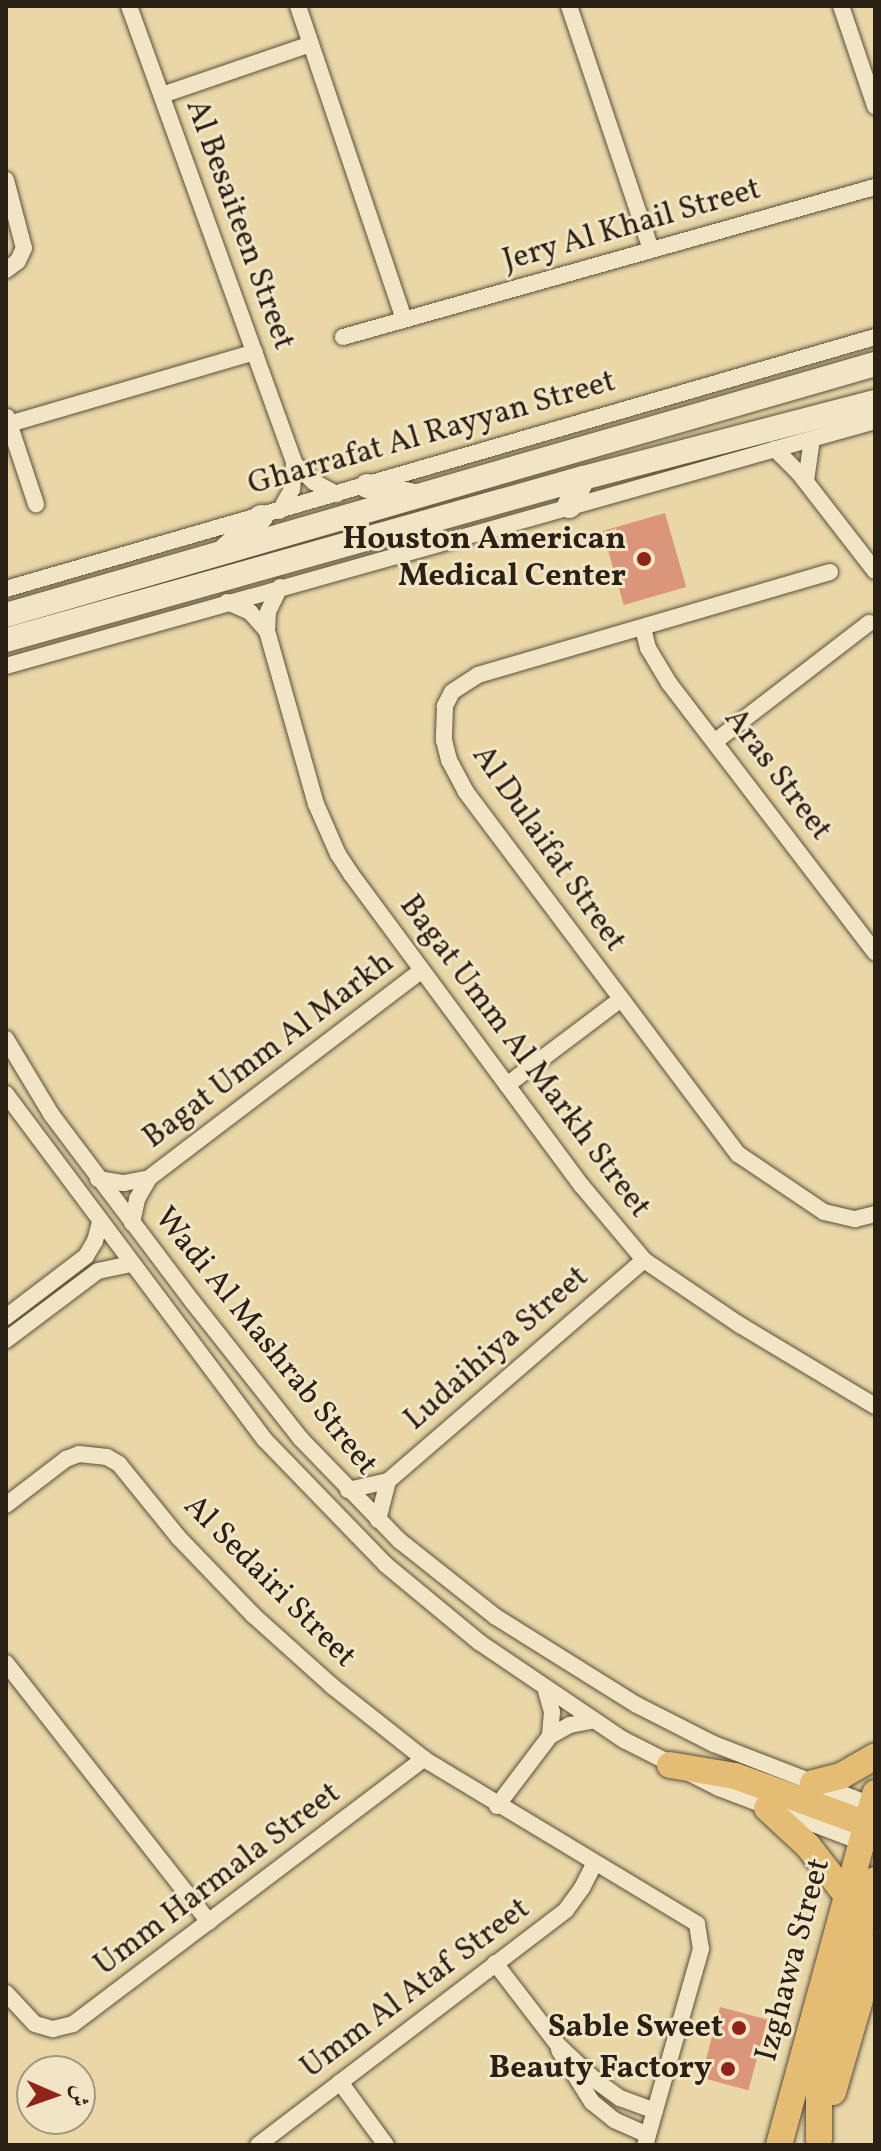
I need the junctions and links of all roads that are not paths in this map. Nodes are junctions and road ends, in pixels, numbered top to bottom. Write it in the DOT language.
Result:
graph roads {
  1 [pos="129,6"];
  2 [pos="298,6"];
  3 [pos="569,6"];
  4 [pos="841,6"];
  5 [pos="311,44"];
  6 [pos="162,95"];
  7 [pos="875,106"];
  8 [pos="6,180"];
  9 [pos="875,187"];
  10 [pos="651,249"];
  11 [pos="6,270"];
  12 [pos="404,319"];
  13 [pos="343,337"];
  14 [pos="875,337"];
  15 [pos="255,352"];
  16 [pos="875,364"];
  17 [pos="875,402"];
  18 [pos="8,420"];
  19 [pos="875,421"];
  20 [pos="812,439"];
  21 [pos="775,449"];
  22 [pos="294,463"];
  23 [pos="583,478"];
  24 [pos="806,481"];
  25 [pos="367,486"];
  26 [pos="337,494"];
  27 [pos="416,497"];
  28 [pos="36,504"];
  29 [pos="569,506"];
  30 [pos="270,514"];
  31 [pos="222,552"];
  32 [pos="875,571"];
  33 [pos="830,572"];
  34 [pos="280,587"];
  35 [pos="6,589"];
  36 [pos="227,602"];
  37 [pos="6,615"];
  38 [pos="869,623"];
  39 [pos="643,628"];
  40 [pos="267,631"];
  41 [pos="6,640"];
  42 [pos="6,666"];
  43 [pos="717,740"];
  44 [pos="875,952"];
  45 [pos="422,970"];
  46 [pos="620,1000"];
  47 [pos="6,1039"];
  48 [pos="507,1085"];
  49 [pos="6,1094"];
  50 [pos="149,1178"];
  51 [pos="98,1179"];
  52 [pos="875,1214"];
  53 [pos="100,1222"];
  54 [pos="132,1223"];
  55 [pos="644,1260"];
  56 [pos="131,1264"];
  57 [pos="6,1317"];
  58 [pos="6,1340"];
  59 [pos="875,1406"];
  60 [pos="388,1481"];
  61 [pos="348,1490"];
  62 [pos="6,1505"];
  63 [pos="378,1520"];
  64 [pos="6,1663"];
  65 [pos="546,1691"];
  66 [pos="591,1721"];
  67 [pos="550,1736"];
  68 [pos="875,1756"];
  69 [pos="424,1759"];
  70 [pos="670,1765"];
  71 [pos="813,1783"];
  72 [pos="497,1806"];
  73 [pos="767,1808"];
  74 [pos="871,1819"];
  75 [pos="594,1864"];
  76 [pos="875,1880"];
  77 [pos="848,1897"];
  78 [pos="209,1922"];
  79 [pos="875,1948"];
  80 [pos="495,1963"];
  81 [pos="6,1993"];
  82 [pos="558,2045"];
  83 [pos="340,2082"];
  84 [pos="655,2111"];
  85 [pos="647,2140"];
  86 [pos="818,2142"];
  87 [pos="258,2145"];
  88 [pos="386,2145"];
  89 [pos="779,2145"];
  1 -- 6 [label="street, Al Besaiteen Street"];
  2 -- 5 [label="street"];
  3 -- 10 [label="street"];
  4 -- 7 [label="street"];
  5 -- 6 [label="street"];
  5 -- 12 [label="street"];
  6 -- 15 [label="street, Al Besaiteen Street"];
  8 -- 11 [label="street"];
  9 -- 10 [label="street, Jery Al Khail Street"];
  10 -- 12 [label="street, Jery Al Khail Street"];
  12 -- 13 [label="street, Jery Al Khail Street"];
  14 -- 25 [label="street, Gharrafat Al Rayyan Street"];
  15 -- 18 [label="street"];
  15 -- 22 [label="street, Al Besaiteen Street"];
  16 -- 27 [label="main road, Gharrafat Al Rayyan Street"];
  17 -- 23 [label="main road"];
  18 -- 28 [label="street"];
  19 -- 20 [label="street"];
  20 -- 21 [label="street"];
  20 -- 24 [label="street"];
  21 -- 24 [label="street"];
  21 -- 29 [label="street"];
  22 -- 26 [label="street"];
  22 -- 30 [label="street"];
  23 -- 29 [label="main road"];
  23 -- 41 [label="main road"];
  24 -- 32 [label="street"];
  25 -- 26 [label="street, Gharrafat Al Rayyan Street"];
  25 -- 27 [label="main road"];
  26 -- 30 [label="street, Gharrafat Al Rayyan Street"];
  27 -- 31 [label="main road, Gharrafat Al Rayyan Street"];
  29 -- 34 [label="street"];
  30 -- 31 [label="main road"];
  30 -- 35 [label="street, Gharrafat Al Rayyan Street"];
  31 -- 37 [label="main road, Gharrafat Al Rayyan Street"];
  33 -- 39 [label="street, Al Dulaifat Street"];
  34 -- 36 [label="street"];
  34 -- 40 [label="street"];
  36 -- 40 [label="street"];
  36 -- 42 [label="street"];
  38 -- 43 [label="street"];
  39 -- 43 [label="street, Aras Street"];
  39 -- 46 [label="street, Al Dulaifat Street"];
  40 -- 45 [label="street, Bagat Umm Al Markh Street"];
  43 -- 44 [label="street, Aras Street"];
  45 -- 48 [label="street, Bagat Umm Al Markh Street"];
  45 -- 50 [label="street, Bagat Umm Al Markh"];
  46 -- 48 [label="street, Al Dulaifat Street"];
  46 -- 52 [label="street, Al Dulaifat Street"];
  47 -- 51 [label="street, Wadi Al Mashrab Street"];
  48 -- 55 [label="street, Bagat Umm Al Markh Street"];
  49 -- 53 [label="street, Wadi Al Mashrab Street"];
  50 -- 51 [label="street, Bagat Umm Al Markh"];
  50 -- 54 [label="street, Bagat Umm Al Markh"];
  51 -- 54 [label="street, Wadi Al Mashrab Street"];
  53 -- 56 [label="street, Wadi Al Mashrab Street"];
  53 -- 57 [label="street"];
  54 -- 61 [label="street, Wadi Al Mashrab Street"];
  55 -- 59 [label="street, Bagat Umm Al Markh Street"];
  55 -- 60 [label="street, Ludaihiya Street"];
  56 -- 58 [label="street"];
  56 -- 65 [label="street, Wadi Al Mashrab Street"];
  60 -- 61 [label="street, Ludaihiya Street"];
  60 -- 63 [label="street"];
  61 -- 63 [label="street, Wadi Al Mashrab Street"];
  62 -- 69 [label="street, Al Sedairi Street"];
  63 -- 71 [label="street, Wadi Al Mashrab Street"];
  64 -- 78 [label="street"];
  65 -- 66 [label="street, Wadi Al Mashrab Street"];
  65 -- 67 [label="street"];
  66 -- 67 [label="street"];
  66 -- 70 [label="street, Wadi Al Mashrab Street"];
  67 -- 72 [label="street"];
  68 -- 71 [label="main road"];
  69 -- 72 [label="street, Al Sedairi Street"];
  69 -- 78 [label="street, Umm Harmala Street"];
  70 -- 73 [label="street, Wadi Al Mashrab Street"];
  70 -- 74 [label="main road"];
  71 -- 74 [label="street, Wadi Al Mashrab Street"];
  72 -- 75 [label="street, Al Sedairi Street"];
  73 -- 74 [label="street, Wadi Al Mashrab Street"];
  73 -- 77 [label="main road"];
  74 -- 77 [label="main road, Izghawa Street"];
  75 -- 80 [label="street, Umm Al Ataf Street"];
  75 -- 84 [label="street, Al Sedairi Street"];
  76 -- 86 [label="main road"];
  77 -- 89 [label="main road, Izghawa Street"];
  78 -- 81 [label="street, Umm Harmala Street"];
  79 -- 86 [label="main road"];
  80 -- 82 [label="street"];
  80 -- 83 [label="street, Umm Al Ataf Street"];
  82 -- 84 [label="street"];
  82 -- 85 [label="street"];
  83 -- 87 [label="street, Umm Al Ataf Street"];
  83 -- 88 [label="street"];
  84 -- 85 [label="street, Al Sedairi Street"];
}
